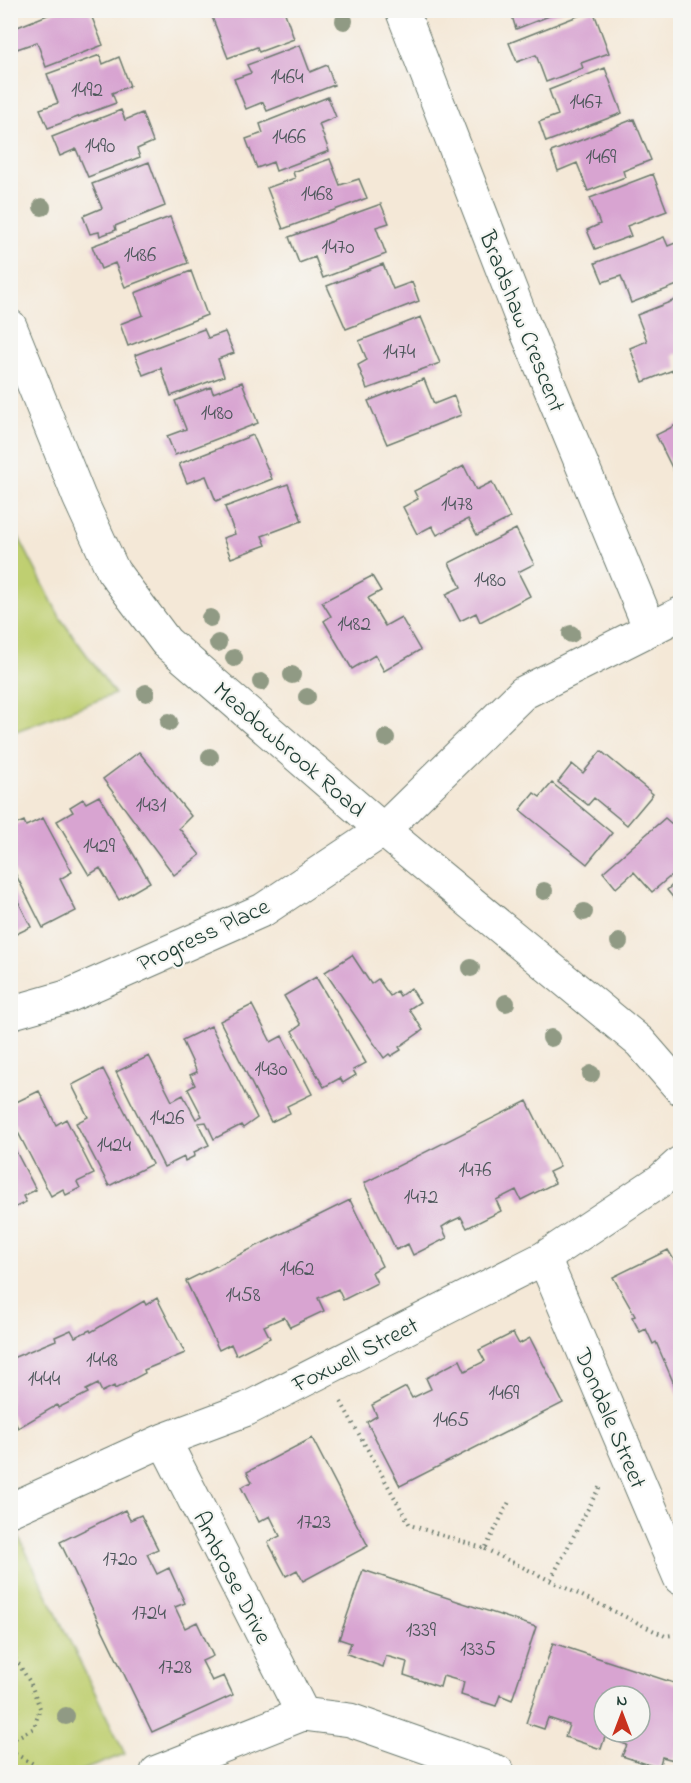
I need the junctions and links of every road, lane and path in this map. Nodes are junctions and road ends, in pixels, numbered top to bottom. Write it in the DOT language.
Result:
graph roads {
  1 [pos="402,10"];
  2 [pos="10,326"];
  3 [pos="681,614"];
  4 [pos="650,628"];
  5 [pos="383,830"];
  6 [pos="10,1013"];
  7 [pos="681,1088"];
  8 [pos="681,1163"];
  9 [pos="544,1258"];
  10 [pos="323,1370"];
  11 [pos="164,1440"];
  12 [pos="622,1443"];
  13 [pos="510,1500"];
  14 [pos="10,1510"];
  15 [pos="485,1549"];
  16 [pos="681,1578"];
  17 [pos="551,1579"];
  18 [pos="681,1634"];
  19 [pos="10,1658"];
  20 [pos="303,1714"];
  21 [pos="10,1741"];
  22 [pos="10,1751"];
  23 [pos="48,1773"];
  24 [pos="158,1773"];
  25 [pos="498,1773"];
  1 -- 4 [label="street, Bradshaw Crescent"];
  2 -- 5 [label="street, Meadowbrook Road"];
  3 -- 4 [label="street, Progress Place"];
  4 -- 5 [label="street, Progress Place"];
  5 -- 6 [label="street, Progress Place"];
  5 -- 7 [label="street, Meadowbrook Road"];
  8 -- 9 [label="street, Foxwell Street"];
  9 -- 10 [label="street, Foxwell Street"];
  9 -- 12 [label="street, Dondale Street"];
  10 -- 11 [label="street, Foxwell Street"];
  10 -- 15 [label="path"];
  11 -- 14 [label="street, Foxwell Street"];
  11 -- 20 [label="street, Ambrose Drive"];
  12 -- 16 [label="street, Dondale Street"];
  12 -- 17 [label="path"];
  13 -- 15 [label="path"];
  15 -- 17 [label="path"];
  17 -- 18 [label="path"];
  19 -- 21 [label="path"];
  20 -- 24 [label="street"];
  20 -- 25 [label="street"];
  22 -- 23 [label="path"];
}
